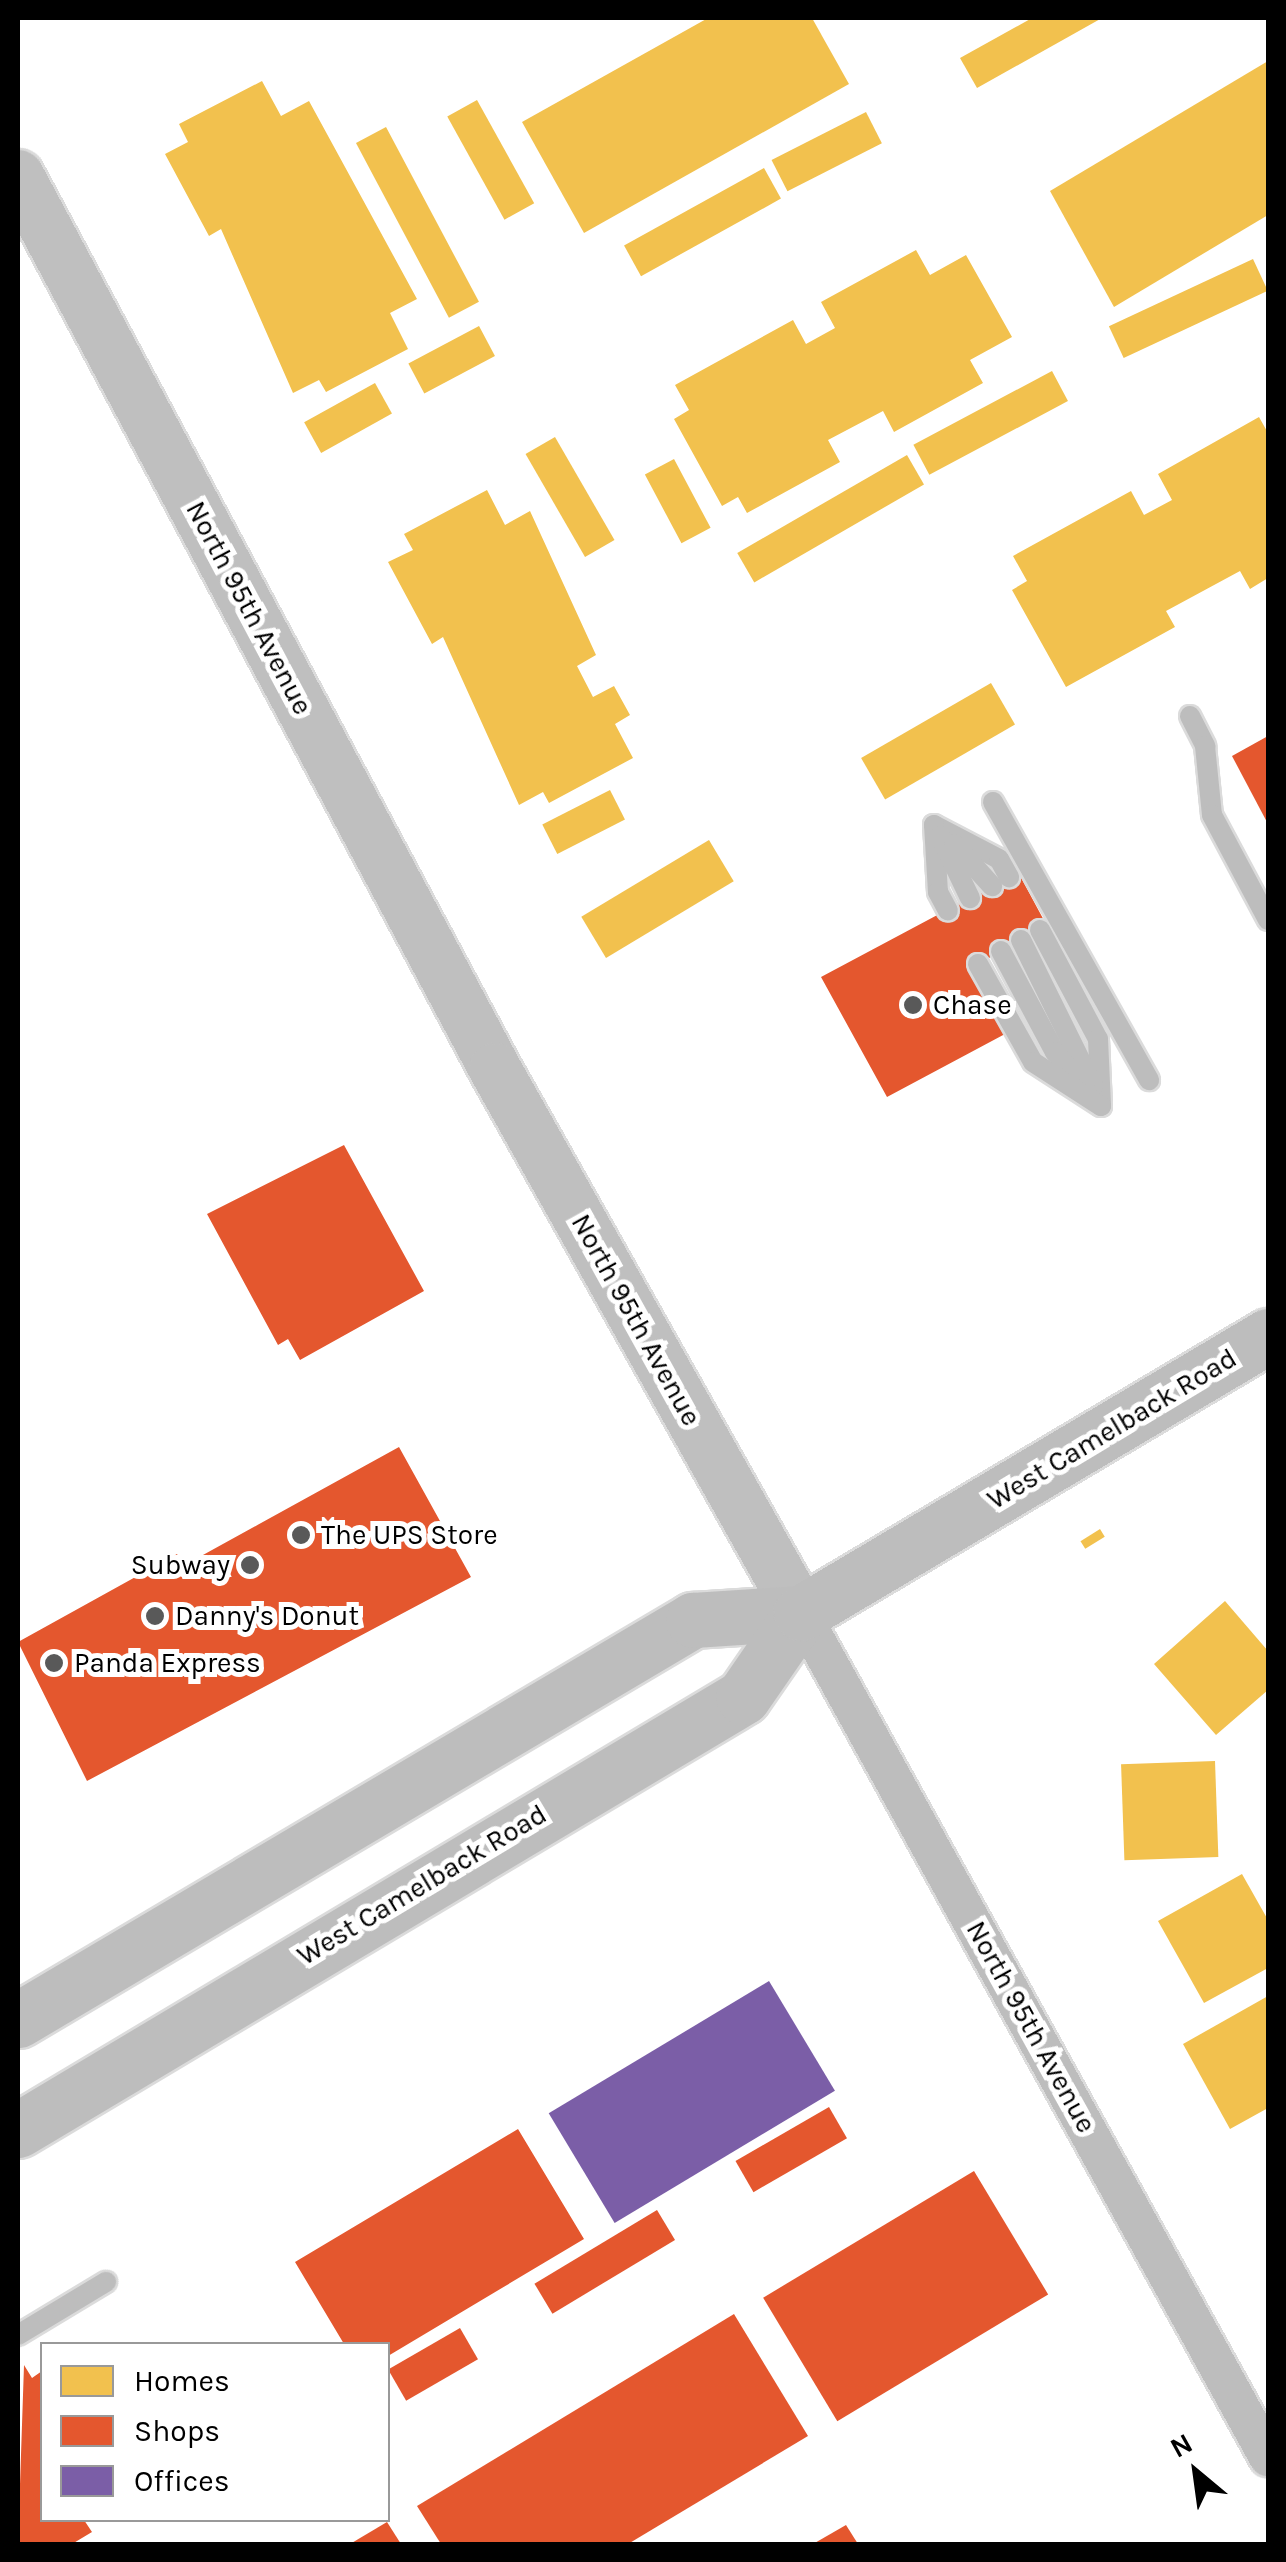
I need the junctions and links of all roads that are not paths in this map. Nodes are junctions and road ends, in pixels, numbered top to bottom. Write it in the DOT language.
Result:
graph roads {
  1 [pos="18,176"];
  2 [pos="1190,716"];
  3 [pos="993,802"];
  4 [pos="934,825"];
  5 [pos="1000,882"];
  6 [pos="970,898"];
  7 [pos="948,910"];
  8 [pos="1268,920"];
  9 [pos="1031,935"];
  10 [pos="1001,951"];
  11 [pos="978,964"];
  12 [pos="1149,1080"];
  13 [pos="1101,1106"];
  14 [pos="1268,1336"];
  15 [pos="801,1614"];
  16 [pos="18,2020"];
  17 [pos="24,2124"];
  18 [pos="106,2282"];
  19 [pos="18,2334"];
  20 [pos="1268,2457"];
  1 -- 15 [label="street, North 95th Avenue"];
  2 -- 8 [label="lane"];
  3 -- 12 [label="lane"];
  4 -- 5 [label="lane"];
  4 -- 6 [label="lane"];
  4 -- 7 [label="lane"];
  9 -- 13 [label="lane"];
  10 -- 13 [label="lane"];
  11 -- 13 [label="lane"];
  14 -- 15 [label="main road, West Camelback Road"];
  15 -- 16 [label="main road, West Camelback Road"];
  15 -- 17 [label="main road, West Camelback Road"];
  15 -- 20 [label="street, North 95th Avenue"];
  18 -- 19 [label="lane"];
}
